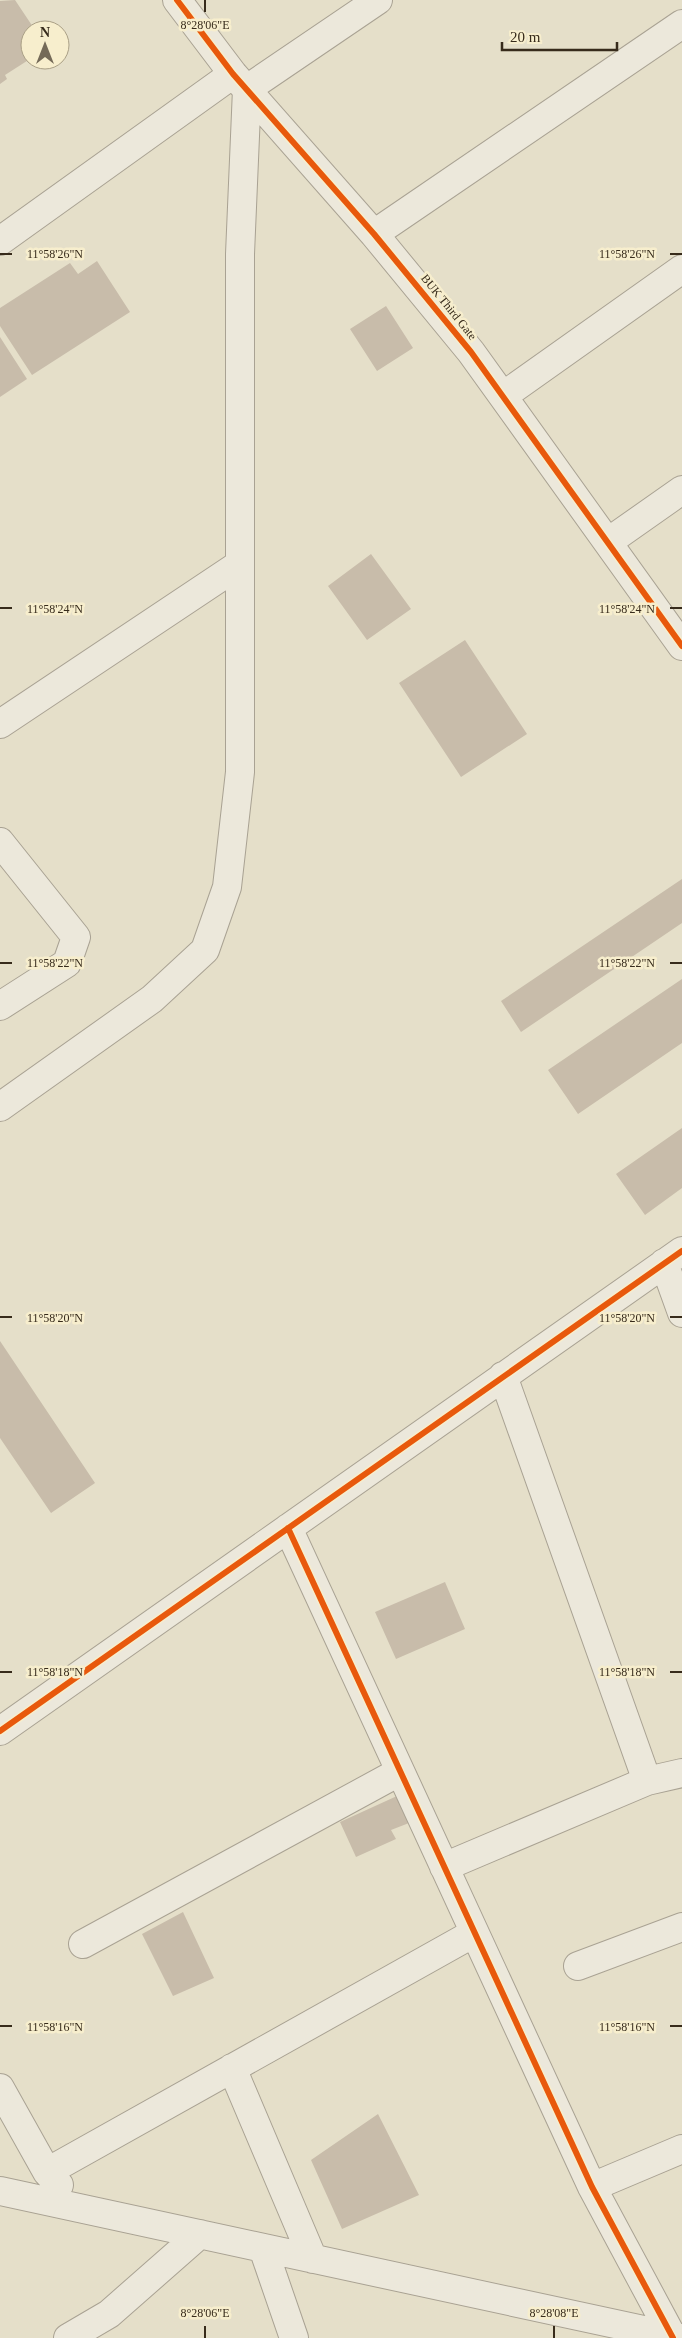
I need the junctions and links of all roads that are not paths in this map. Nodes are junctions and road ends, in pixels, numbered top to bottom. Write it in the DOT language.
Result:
graph roads {
  1 [pos="177,0"];
  2 [pos="378,0"];
  3 [pos="682,24"];
  4 [pos="240,82"];
  5 [pos="374,234"];
  6 [pos="0,240"];
  7 [pos="682,269"];
  8 [pos="503,396"];
  9 [pos="682,490"];
  10 [pos="608,542"];
  11 [pos="240,564"];
  12 [pos="682,646"];
  13 [pos="0,724"];
  14 [pos="0,842"];
  15 [pos="0,1006"];
  16 [pos="0,1107"];
  17 [pos="673,1256"];
  18 [pos="682,1313"];
  19 [pos="503,1376"];
  20 [pos="288,1528"];
  21 [pos="0,1731"];
  22 [pos="399,1772"];
  23 [pos="682,1773"];
  24 [pos="647,1781"];
  25 [pos="444,1867"];
  26 [pos="682,1927"];
  27 [pos="474,1933"];
  28 [pos="83,1944"];
  29 [pos="578,1966"];
  30 [pos="232,2068"];
  31 [pos="0,2088"];
  32 [pos="682,2149"];
  33 [pos="47,2172"];
  34 [pos="592,2186"];
  35 [pos="0,2191"];
  36 [pos="82,2209"];
  37 [pos="200,2234"];
  38 [pos="263,2248"];
  39 [pos="313,2259"];
  40 [pos="68,2338"];
  41 [pos="294,2338"];
  42 [pos="676,2338"];
  1 -- 4 [label="street, BUK Third Gate"];
  2 -- 4 [label="street"];
  3 -- 5 [label="street"];
  4 -- 5 [label="street, BUK Third Gate"];
  4 -- 6 [label="street"];
  4 -- 11 [label="street"];
  5 -- 8 [label="street, BUK Third Gate"];
  7 -- 8 [label="street"];
  8 -- 10 [label="street, BUK Third Gate"];
  9 -- 10 [label="street"];
  10 -- 12 [label="street, BUK Third Gate"];
  11 -- 13 [label="street"];
  11 -- 16 [label="street"];
  14 -- 15 [label="street"];
  17 -- 18 [label="street"];
  17 -- 19 [label="street"];
  19 -- 20 [label="street"];
  19 -- 24 [label="street"];
  20 -- 21 [label="street"];
  20 -- 22 [label="street"];
  22 -- 25 [label="street"];
  22 -- 28 [label="street"];
  23 -- 24 [label="street"];
  24 -- 25 [label="street"];
  25 -- 27 [label="street"];
  26 -- 29 [label="street"];
  27 -- 30 [label="street"];
  27 -- 34 [label="street"];
  30 -- 33 [label="street"];
  30 -- 39 [label="street"];
  31 -- 33 [label="street"];
  32 -- 34 [label="street"];
  33 -- 36 [label="street"];
  34 -- 42 [label="street"];
  35 -- 36 [label="street"];
  36 -- 37 [label="street"];
  37 -- 38 [label="street"];
  37 -- 40 [label="street"];
  38 -- 39 [label="street"];
  38 -- 41 [label="street"];
  39 -- 42 [label="street"];
}
